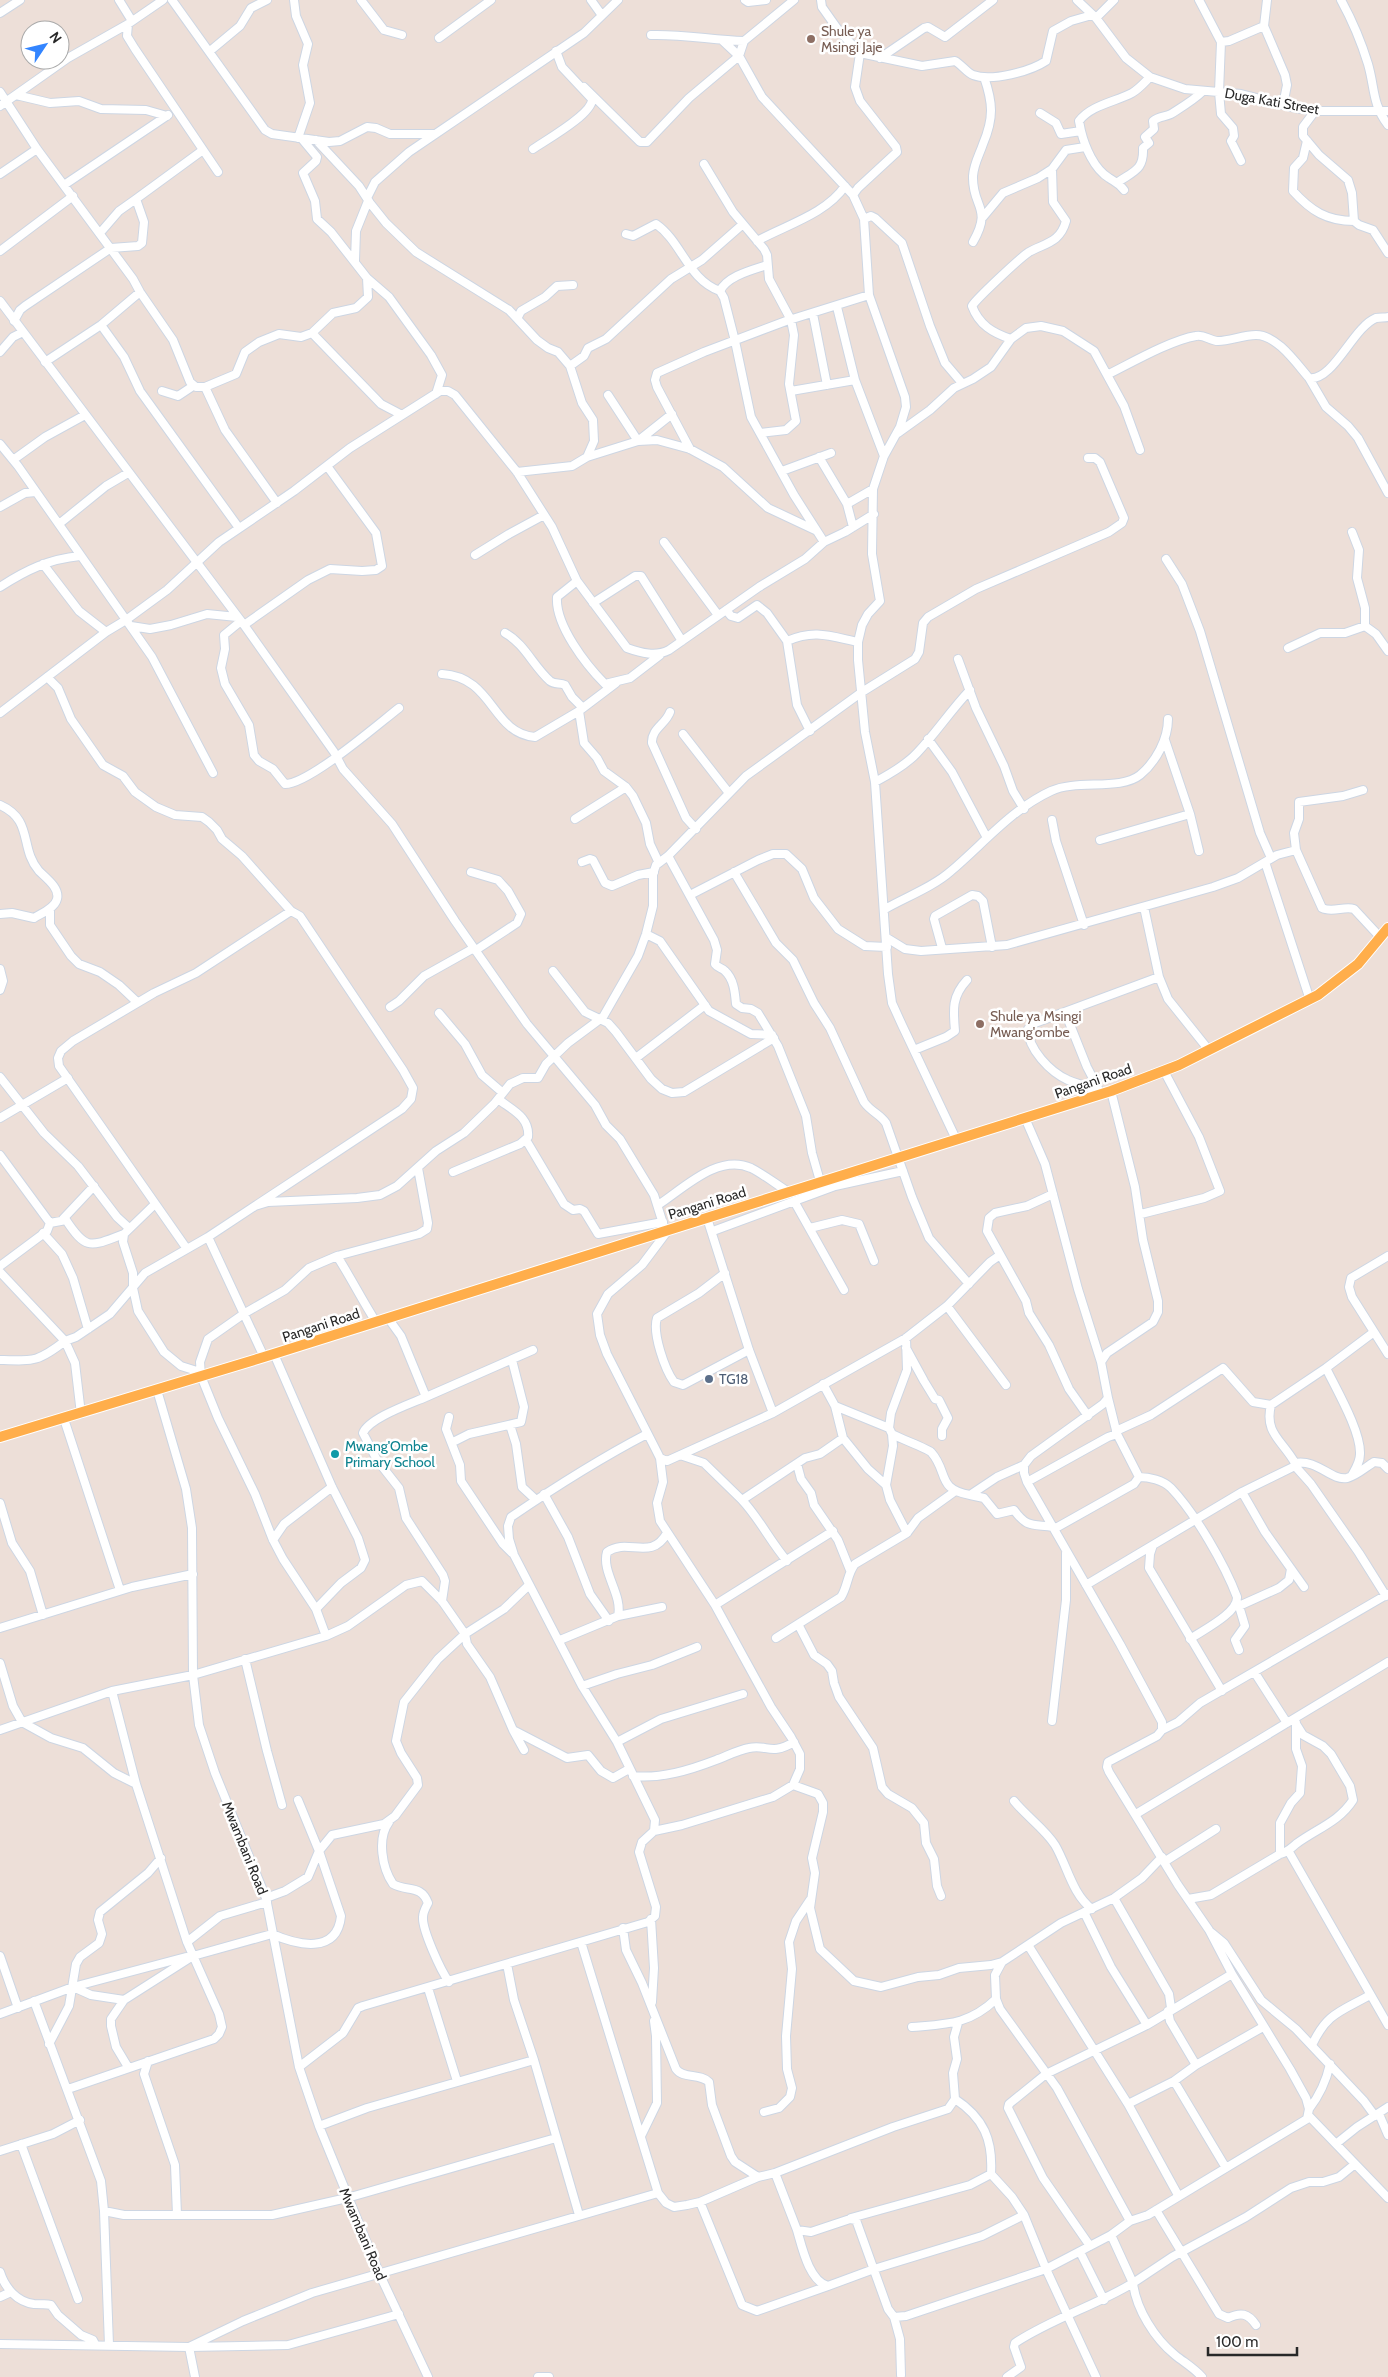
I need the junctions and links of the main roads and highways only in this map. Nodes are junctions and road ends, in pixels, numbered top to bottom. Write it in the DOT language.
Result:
graph roads {
  1 [pos="1388,928"];
  2 [pos="0,1437"];
  1 -- 2 [label="main road, Pangani Road"];
}
